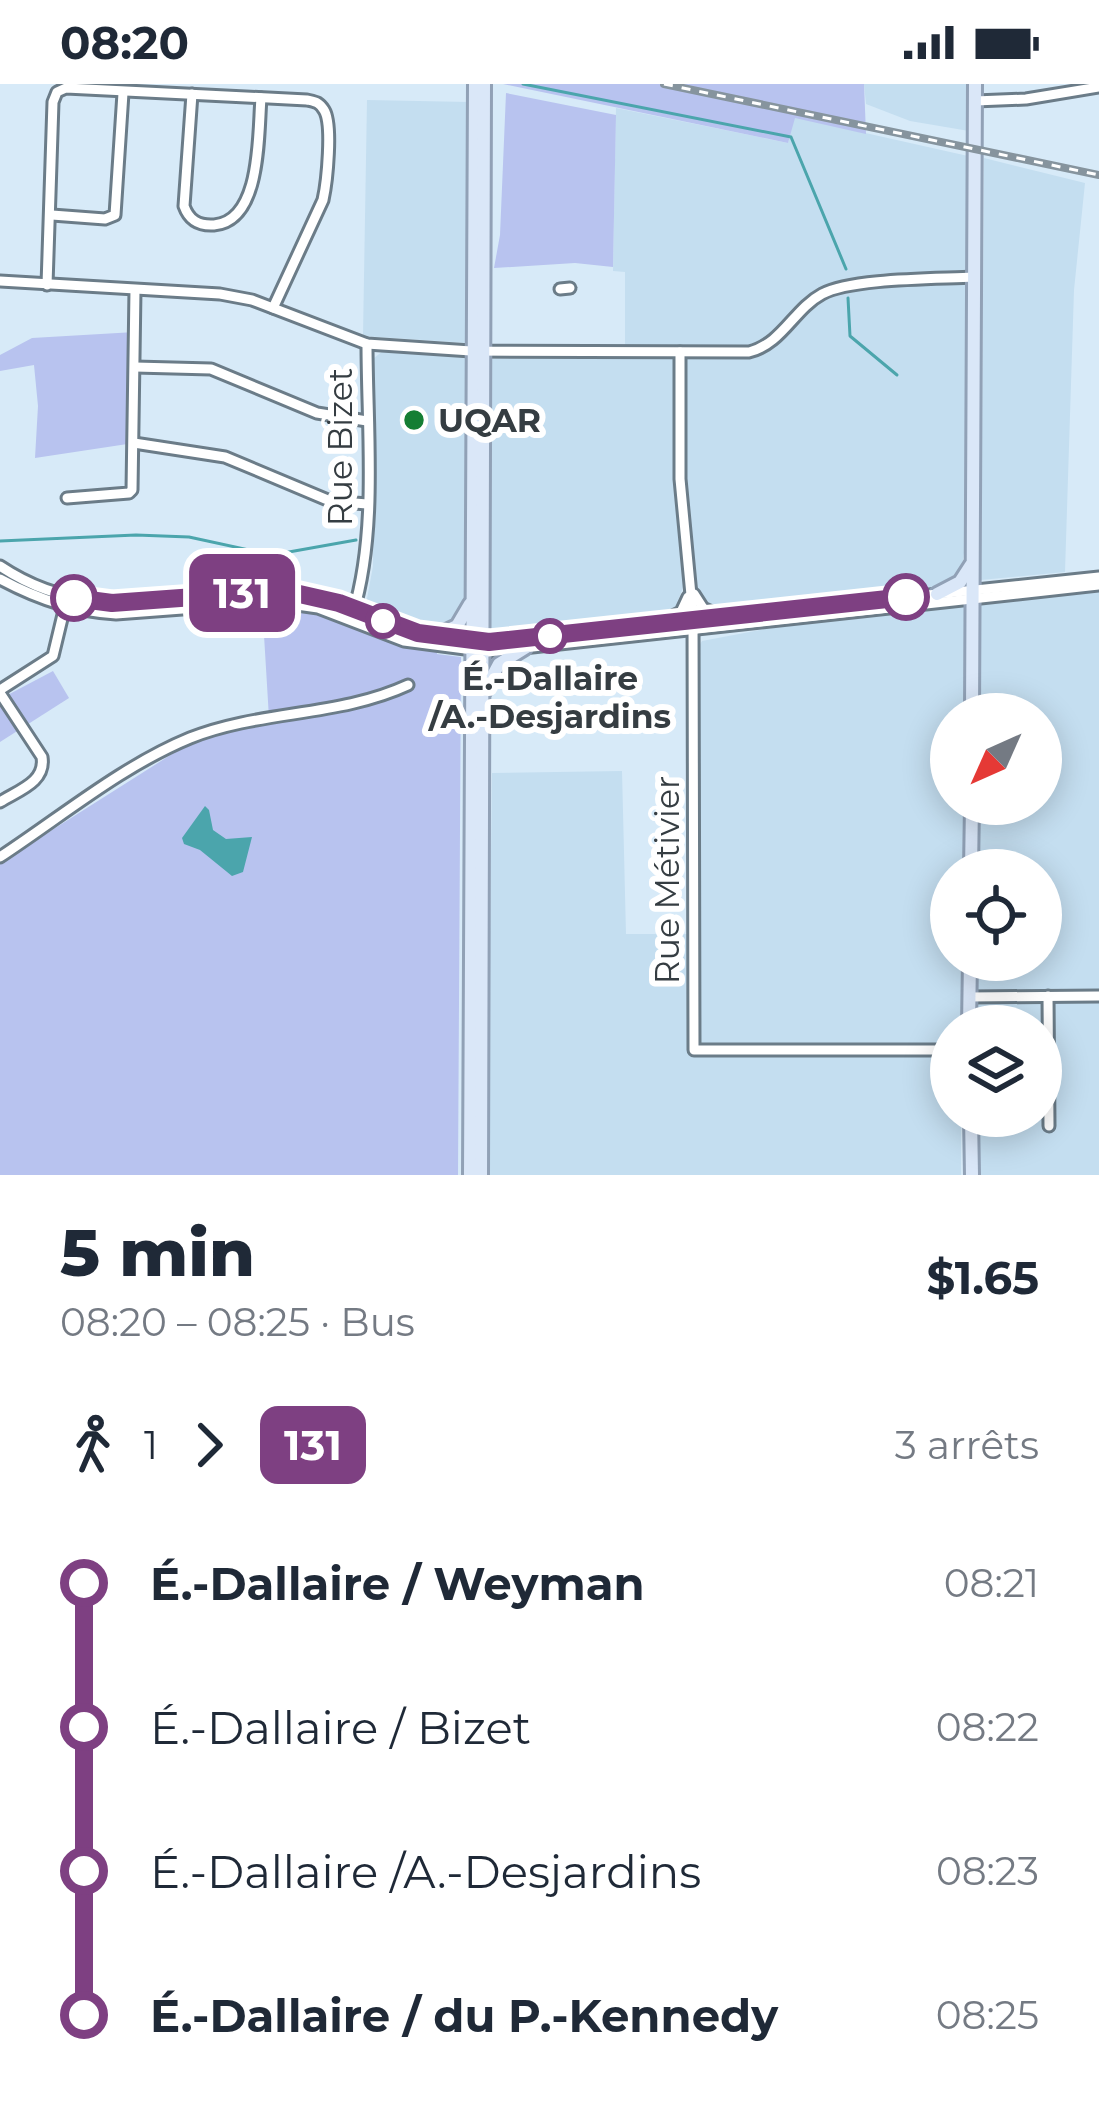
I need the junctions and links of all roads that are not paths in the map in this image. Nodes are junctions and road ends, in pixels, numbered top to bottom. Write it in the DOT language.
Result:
graph roads {
  1 [pos="475,84"];
  2 [pos="484,84"];
  3 [pos="975,84"];
  4 [pos="1099,87"];
  5 [pos="123,94"];
  6 [pos="192,94"];
  7 [pos="261,98"];
  8 [pos="975,101"];
  9 [pos="52,214"];
  10 [pos="973,277"];
  11 [pos="0,281"];
  12 [pos="47,285"];
  13 [pos="135,290"];
  14 [pos="273,308"];
  15 [pos="367,344"];
  16 [pos="478,352"];
  17 [pos="680,352"];
  18 [pos="135,367"];
  19 [pos="367,421"];
  20 [pos="134,443"];
  21 [pos="67,498"];
  22 [pos="367,504"];
  23 [pos="971,564"];
  24 [pos="0,566"];
  25 [pos="0,579"];
  26 [pos="1099,581"];
  27 [pos="690,585"];
  28 [pos="937,594"];
  29 [pos="971,595"];
  30 [pos="472,597"];
  31 [pos="66,602"];
  32 [pos="352,615"];
  33 [pos="727,618"];
  34 [pos="653,625"];
  35 [pos="693,627"];
  36 [pos="436,636"];
  37 [pos="477,646"];
  38 [pos="525,648"];
  39 [pos="408,685"];
  40 [pos="0,692"];
  41 [pos="972,693"];
  42 [pos="481,698"];
  43 [pos="0,802"];
  44 [pos="0,857"];
  45 [pos="969,981"];
  46 [pos="1048,996"];
  47 [pos="1099,996"];
  48 [pos="969,997"];
  49 [pos="969,1005"];
  50 [pos="1048,1005"];
  51 [pos="930,1050"];
  52 [pos="971,1137"];
  53 [pos="470,1175"];
  54 [pos="482,1175"];
  55 [pos="972,1175"];
  1 -- 16 [label="main road"];
  2 -- 16 [label="main road"];
  3 -- 8 [label="main road"];
  4 -- 8 [label="street"];
  5 -- 6 [label="street"];
  5 -- 9 [label="street"];
  5 -- 9 [label="street"];
  6 -- 7 [label="street"];
  6 -- 7 [label="street"];
  7 -- 14 [label="street"];
  8 -- 10 [label="main road"];
  9 -- 12 [label="street"];
  10 -- 17 [label="street"];
  10 -- 23 [label="main road"];
  11 -- 12 [label="street"];
  12 -- 13 [label="street"];
  13 -- 14 [label="street"];
  13 -- 18 [label="street"];
  14 -- 15 [label="street"];
  15 -- 16 [label="street"];
  15 -- 19 [label="street, Rue Bizet"];
  16 -- 17 [label="street"];
  16 -- 30 [label="main road"];
  16 -- 37 [label="main road"];
  17 -- 27 [label="street, Rue Métivier"];
  18 -- 19 [label="street"];
  18 -- 20 [label="street"];
  19 -- 22 [label="street, Rue Bizet"];
  20 -- 21 [label="street"];
  20 -- 22 [label="street"];
  22 -- 32 [label="street, Rue Bizet"];
  23 -- 28 [label="main road"];
  23 -- 29 [label="main road"];
  24 -- 31 [label="street"];
  25 -- 31 [label="street"];
  26 -- 29 [label="street"];
  27 -- 33 [label="street"];
  27 -- 34 [label="street"];
  27 -- 35 [label="street, Rue Métivier"];
  28 -- 29 [label="street"];
  28 -- 33 [label="street"];
  29 -- 35 [label="street"];
  29 -- 41 [label="main road"];
  30 -- 36 [label="main road"];
  30 -- 37 [label="main road"];
  31 -- 32 [label="street"];
  31 -- 40 [label="street"];
  32 -- 36 [label="street"];
  32 -- 37 [label="street"];
  33 -- 35 [label="street"];
  34 -- 35 [label="street"];
  34 -- 37 [label="street"];
  35 -- 38 [label="street"];
  35 -- 51 [label="street, Rue Métivier"];
  36 -- 37 [label="street"];
  37 -- 38 [label="street"];
  37 -- 42 [label="main road"];
  37 -- 53 [label="main road"];
  38 -- 42 [label="main road"];
  39 -- 44 [label="street"];
  40 -- 43 [label="street"];
  42 -- 54 [label="main road"];
  45 -- 48 [label="main road"];
  46 -- 47 [label="street"];
  46 -- 48 [label="street"];
  46 -- 50 [label="street"];
  48 -- 49 [label="main road"];
  52 -- 55 [label="main road"];
}
